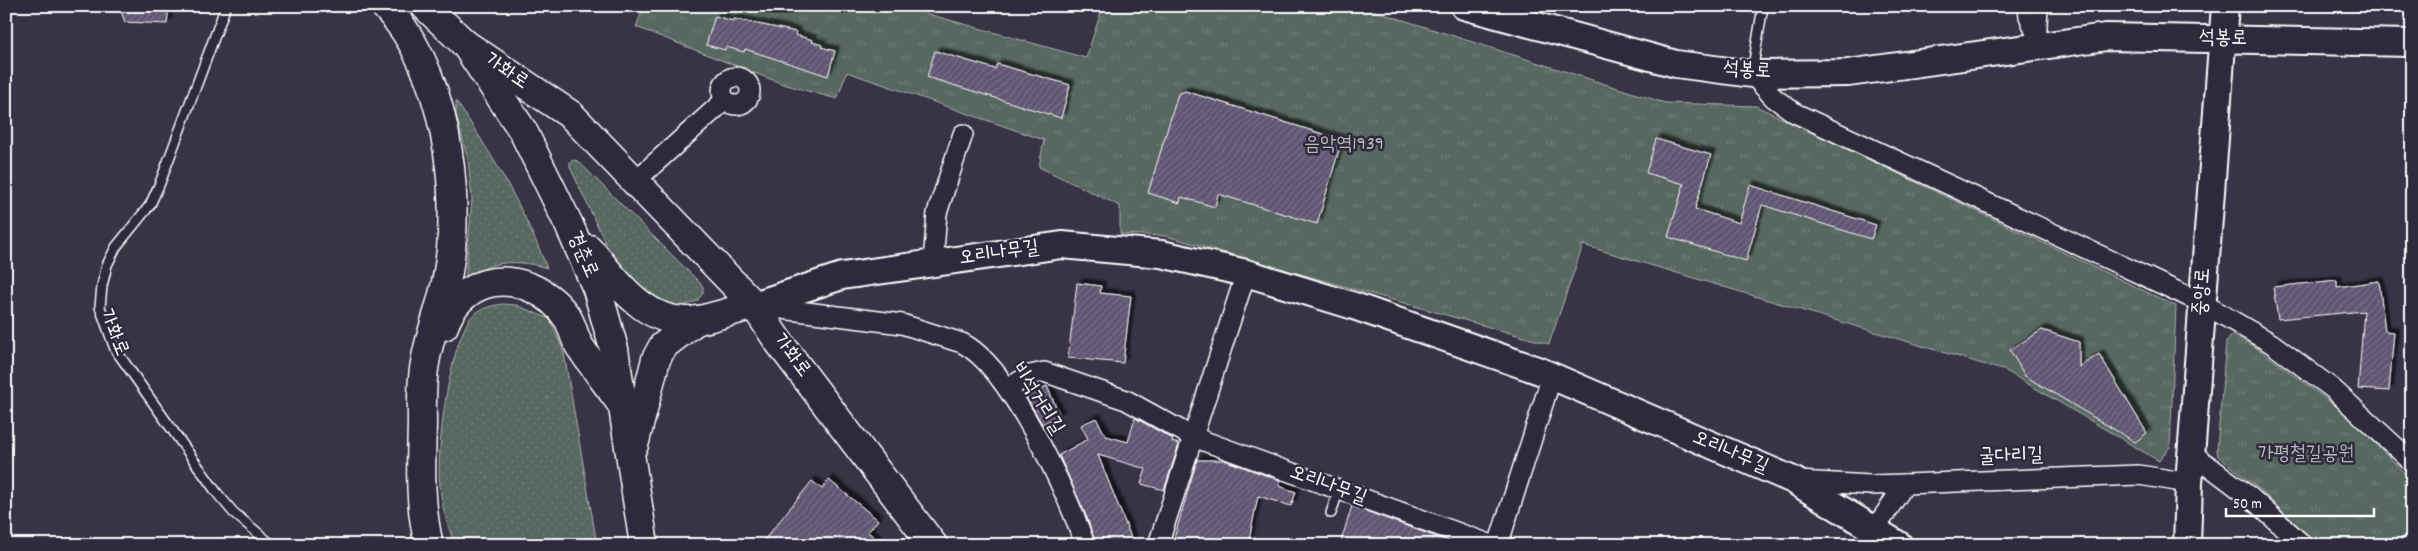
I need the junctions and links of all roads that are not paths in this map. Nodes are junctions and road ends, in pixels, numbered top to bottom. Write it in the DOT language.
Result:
graph roads {
  1 [pos="226,6"];
  2 [pos="385,6"];
  3 [pos="411,6"];
  4 [pos="425,6"];
  5 [pos="1464,6"];
  6 [pos="1763,6"];
  7 [pos="2023,6"];
  8 [pos="2038,6"];
  9 [pos="2225,6"];
  10 [pos="2222,38"];
  11 [pos="2412,42"];
  12 [pos="465,44"];
  13 [pos="2036,46"];
  14 [pos="1752,74"];
  15 [pos="430,80"];
  16 [pos="725,100"];
  17 [pos="963,134"];
  18 [pos="634,182"];
  19 [pos="569,225"];
  20 [pos="933,263"];
  21 [pos="1246,273"];
  22 [pos="2202,303"];
  23 [pos="754,305"];
  24 [pos="697,320"];
  25 [pos="1552,376"];
  26 [pos="1008,388"];
  27 [pos="623,406"];
  28 [pos="422,413"];
  29 [pos="1192,437"];
  30 [pos="2193,454"];
  31 [pos="632,456"];
  32 [pos="2412,462"];
  33 [pos="1793,480"];
  34 [pos="2189,483"];
  35 [pos="1905,484"];
  36 [pos="1339,489"];
  37 [pos="1331,513"];
  38 [pos="1872,537"];
  39 [pos="272,545"];
  40 [pos="429,545"];
  41 [pos="644,545"];
  42 [pos="932,545"];
  43 [pos="1085,545"];
  44 [pos="1158,545"];
  45 [pos="1492,545"];
  46 [pos="1498,545"];
  47 [pos="1899,545"];
  48 [pos="2187,545"];
  49 [pos="2303,545"];
  1 -- 39 [label="lane, 가화로"];
  2 -- 15 [label="main road"];
  3 -- 15 [label="main road"];
  4 -- 12 [label="main road, 경춘로"];
  5 -- 14 [label="street, 석봉로"];
  6 -- 14 [label="lane"];
  7 -- 13 [label="lane"];
  8 -- 13 [label="street"];
  9 -- 10 [label="street, 중앙로"];
  10 -- 11 [label="street, 석봉로"];
  10 -- 13 [label="street, 석봉로"];
  10 -- 22 [label="street, 중앙로"];
  12 -- 18 [label="main road, 가화로"];
  12 -- 19 [label="main road, 경춘로"];
  13 -- 14 [label="street, 석봉로"];
  14 -- 22 [label="street"];
  15 -- 28 [label="main road"];
  16 -- 18 [label="street"];
  17 -- 20 [label="street"];
  18 -- 23 [label="main road, 가화로"];
  19 -- 24 [label="main road"];
  19 -- 27 [label="main road, 경춘로"];
  20 -- 21 [label="street, 오리나무길"];
  20 -- 23 [label="street, 오리나무길"];
  21 -- 25 [label="street, 오리나무길"];
  21 -- 29 [label="street"];
  22 -- 30 [label="street, 중앙로"];
  22 -- 32 [label="street"];
  23 -- 24 [label="main road"];
  23 -- 26 [label="street, 비석거리길"];
  23 -- 42 [label="main road, 가화로"];
  24 -- 31 [label="main road"];
  25 -- 33 [label="street, 오리나무길"];
  25 -- 46 [label="street"];
  26 -- 29 [label="street, 오리나무길"];
  26 -- 43 [label="street, 비석거리길"];
  27 -- 28 [label="main road"];
  27 -- 31 [label="main road, 경춘로"];
  28 -- 40 [label="main road"];
  29 -- 36 [label="street, 오리나무길"];
  29 -- 44 [label="street"];
  30 -- 34 [label="street, 중앙로"];
  30 -- 49 [label="street"];
  31 -- 41 [label="main road, 경춘로"];
  33 -- 35 [label="street, 굴다리길"];
  33 -- 38 [label="street, 오리나무길"];
  34 -- 35 [label="street, 굴다리길"];
  34 -- 48 [label="street, 중앙로"];
  35 -- 38 [label="street"];
  36 -- 37 [label="lane"];
  36 -- 45 [label="street, 오리나무길"];
  38 -- 47 [label="street, 오리나무길"];
}
